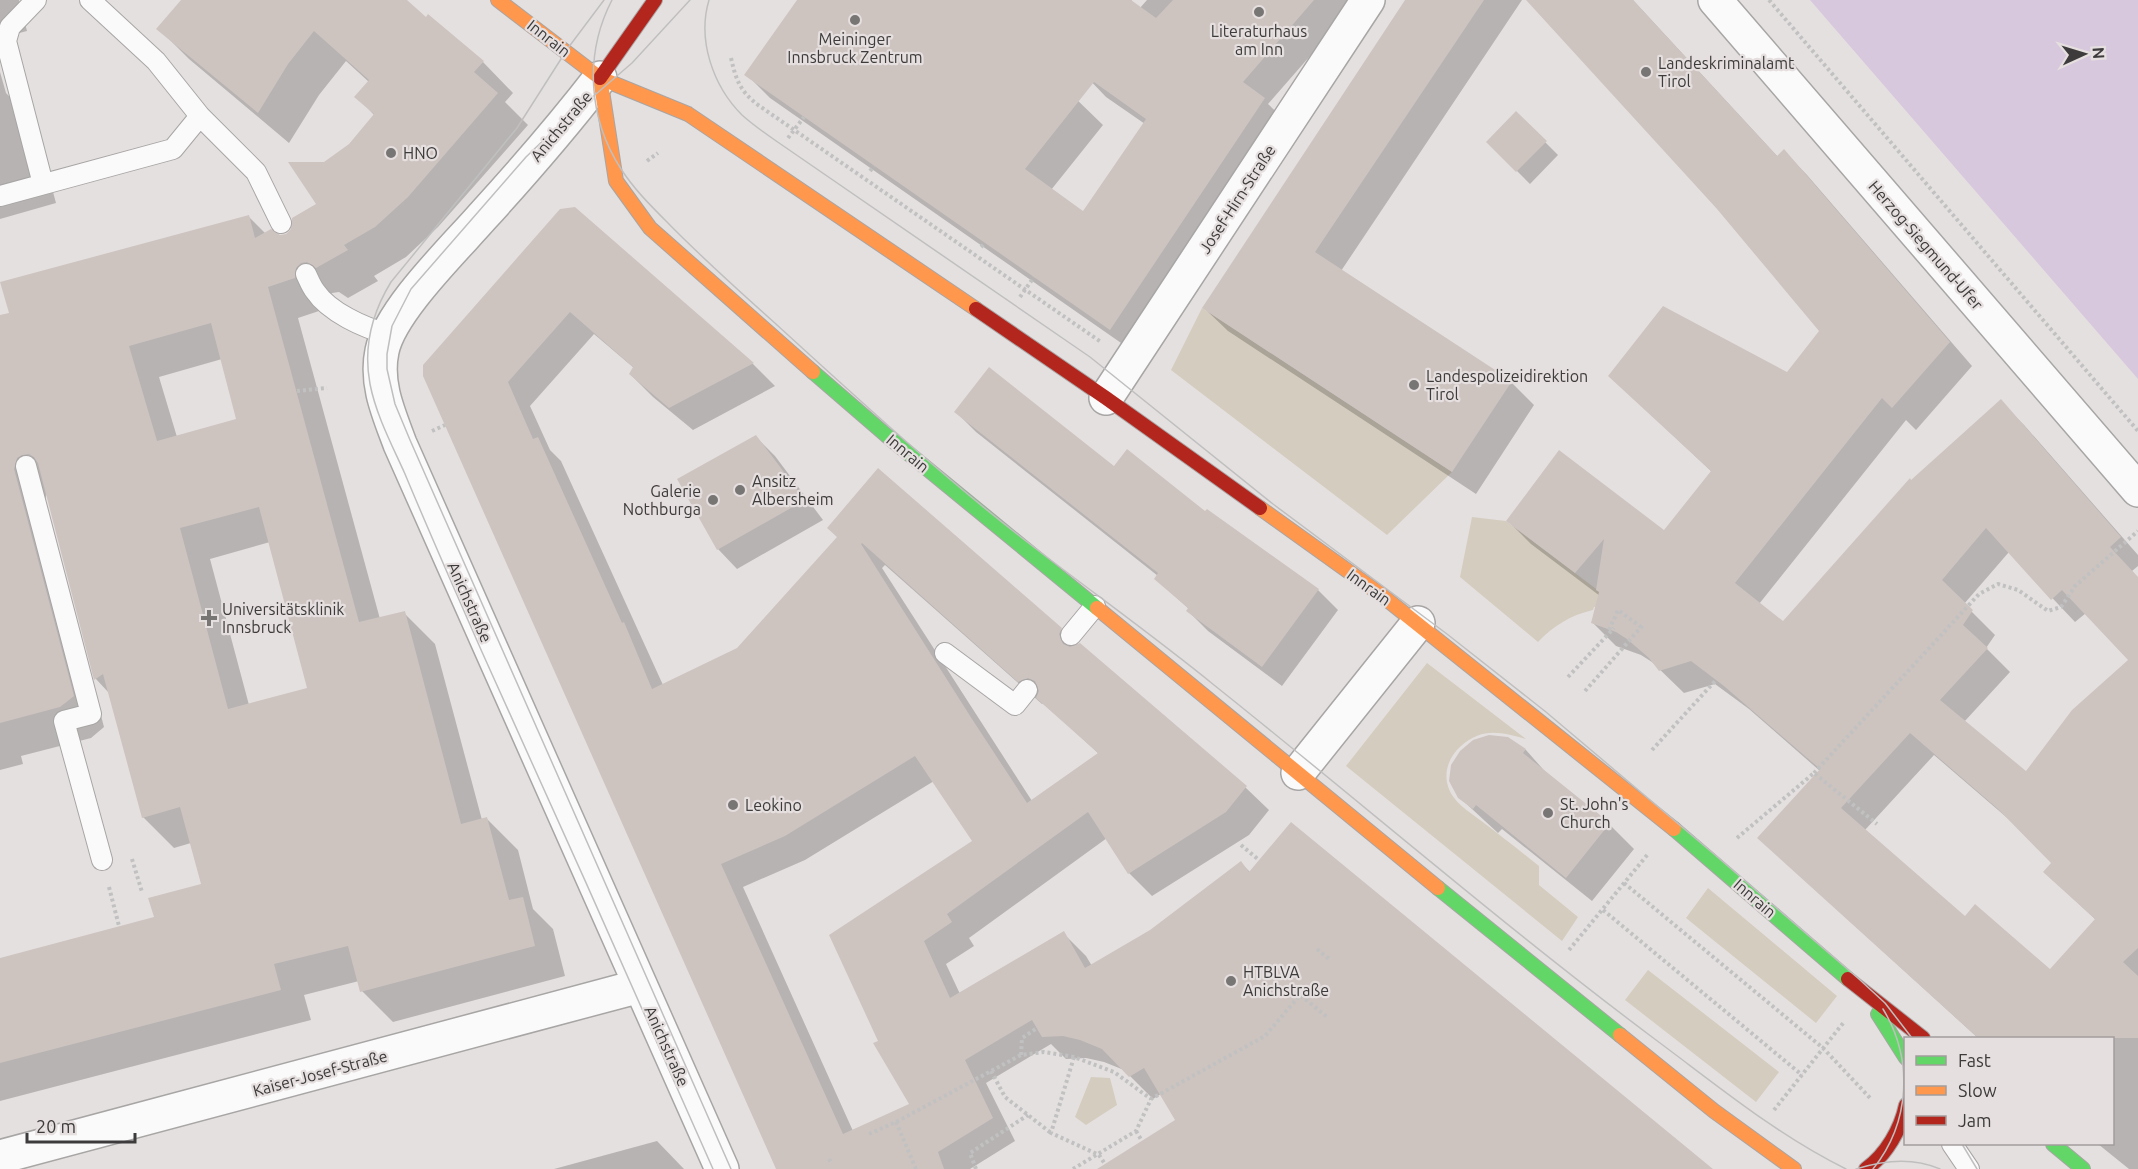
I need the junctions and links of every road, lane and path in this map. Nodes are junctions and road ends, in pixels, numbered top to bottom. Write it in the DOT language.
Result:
graph roads {
  1 [pos="36,0"];
  2 [pos="90,0"];
  3 [pos="498,0"];
  4 [pos="655,0"];
  5 [pos="1368,0"];
  6 [pos="1715,0"];
  7 [pos="1769,0"];
  8 [pos="731,58"];
  9 [pos="600,78"];
  10 [pos="200,116"];
  11 [pos="804,117"];
  12 [pos="794,130"];
  13 [pos="788,138"];
  14 [pos="874,166"];
  15 [pos="870,171"];
  16 [pos="43,184"];
  17 [pos="0,196"];
  18 [pos="281,223"];
  19 [pos="985,243"];
  20 [pos="981,247"];
  21 [pos="306,274"];
  22 [pos="388,334"];
  23 [pos="1110,348"];
  24 [pos="327,388"];
  25 [pos="297,391"];
  26 [pos="1106,398"];
  27 [pos="2138,431"];
  28 [pos="26,466"];
  29 [pos="2138,490"];
  30 [pos="2138,531"];
  31 [pos="1095,606"];
  32 [pos="1418,623"];
  33 [pos="1614,628"];
  34 [pos="1608,634"];
  35 [pos="1071,635"];
  36 [pos="945,654"];
  37 [pos="1568,677"];
  38 [pos="1716,680"];
  39 [pos="1027,690"];
  40 [pos="1585,691"];
  41 [pos="1652,750"];
  42 [pos="1814,773"];
  43 [pos="1298,774"];
  44 [pos="1877,824"];
  45 [pos="1670,827"];
  46 [pos="1241,845"];
  47 [pos="102,860"];
  48 [pos="1259,860"];
  49 [pos="1711,860"];
  50 [pos="1624,883"];
  51 [pos="1603,910"];
  52 [pos="119,926"];
  53 [pos="1317,949"];
  54 [pos="1329,959"];
  55 [pos="1548,976"];
  56 [pos="640,986"];
  57 [pos="1866,994"];
  58 [pos="1327,1017"];
  59 [pos="1037,1028"];
  60 [pos="1922,1037"];
  61 [pos="1823,1048"];
  62 [pos="1021,1055"];
  63 [pos="1904,1056"];
  64 [pos="1074,1057"];
  65 [pos="991,1071"];
  66 [pos="1802,1075"];
  67 [pos="1151,1099"];
  68 [pos="1871,1099"];
  69 [pos="1904,1111"];
  70 [pos="1028,1115"];
  71 [pos="896,1122"];
  72 [pos="1136,1131"];
  73 [pos="1051,1133"];
  74 [pos="869,1134"];
  75 [pos="1751,1139"];
  76 [pos="1142,1141"];
  77 [pos="1953,1145"];
  78 [pos="2055,1145"];
  79 [pos="1099,1155"];
  80 [pos="0,1157"];
  81 [pos="1105,1164"];
  82 [pos="722,1169"];
  83 [pos="916,1169"];
  84 [pos="976,1169"];
  85 [pos="1073,1169"];
  86 [pos="1794,1169"];
  87 [pos="1866,1169"];
  88 [pos="1969,1169"];
  89 [pos="2083,1169"];
  1 -- 16 [label="lane"];
  2 -- 10 [label="lane"];
  3 -- 9 [label="main road, Innrain"];
  4 -- 9 [label="main road"];
  5 -- 26 [label="street, Josef-Hirn-Straße"];
  6 -- 29 [label="street, Herzog-Siegmund-Ufer"];
  7 -- 27 [label="path"];
  8 -- 12 [label="path"];
  9 -- 22 [label="street, Anichstraße"];
  9 -- 26 [label="main road, Innrain"];
  9 -- 31 [label="main road, Innrain"];
  10 -- 16 [label="lane"];
  10 -- 18 [label="lane"];
  11 -- 12 [label="path"];
  12 -- 13 [label="path"];
  12 -- 23 [label="path"];
  14 -- 15 [label="path"];
  16 -- 17 [label="lane"];
  19 -- 20 [label="path"];
  21 -- 22 [label="lane"];
  22 -- 56 [label="street, Anichstraße"];
  24 -- 25 [label="path"];
  26 -- 32 [label="main road, Innrain"];
  28 -- 47 [label="lane"];
  30 -- 42 [label="path"];
  31 -- 35 [label="lane"];
  31 -- 43 [label="main road, Innrain"];
  32 -- 43 [label="street"];
  32 -- 45 [label="main road, Innrain"];
  33 -- 34 [label="path"];
  34 -- 37 [label="path"];
  34 -- 40 [label="path"];
  36 -- 39 [label="lane"];
  38 -- 41 [label="path"];
  42 -- 44 [label="path"];
  42 -- 49 [label="path"];
  43 -- 55 [label="main road, Innrain"];
  45 -- 49 [label="main road, Innrain"];
  45 -- 50 [label="path"];
  46 -- 48 [label="path"];
  47 -- 52 [label="path"];
  49 -- 57 [label="main road, Innrain"];
  50 -- 51 [label="path"];
  50 -- 61 [label="path"];
  51 -- 55 [label="path"];
  51 -- 66 [label="path"];
  53 -- 54 [label="path"];
  55 -- 75 [label="main road, Innrain"];
  56 -- 80 [label="street, Kaiser-Josef-Straße"];
  56 -- 82 [label="street, Anichstraße"];
  57 -- 60 [label="main road, Innrain"];
  57 -- 61 [label="path"];
  57 -- 63 [label="main road"];
  58 -- 67 [label="path"];
  59 -- 62 [label="path"];
  61 -- 66 [label="path"];
  61 -- 68 [label="path"];
  62 -- 64 [label="path"];
  62 -- 65 [label="path"];
  64 -- 67 [label="path"];
  64 -- 73 [label="path"];
  65 -- 70 [label="path"];
  65 -- 71 [label="path"];
  66 -- 75 [label="path"];
  67 -- 72 [label="path"];
  69 -- 87 [label="main road"];
  70 -- 73 [label="path"];
  70 -- 84 [label="path"];
  71 -- 74 [label="path"];
  71 -- 83 [label="path"];
  72 -- 76 [label="path"];
  72 -- 79 [label="path"];
  73 -- 79 [label="path"];
  75 -- 86 [label="main road, Innrain"];
  77 -- 88 [label="lane"];
  78 -- 89 [label="main road"];
  79 -- 81 [label="path"];
  79 -- 85 [label="path"];
}
